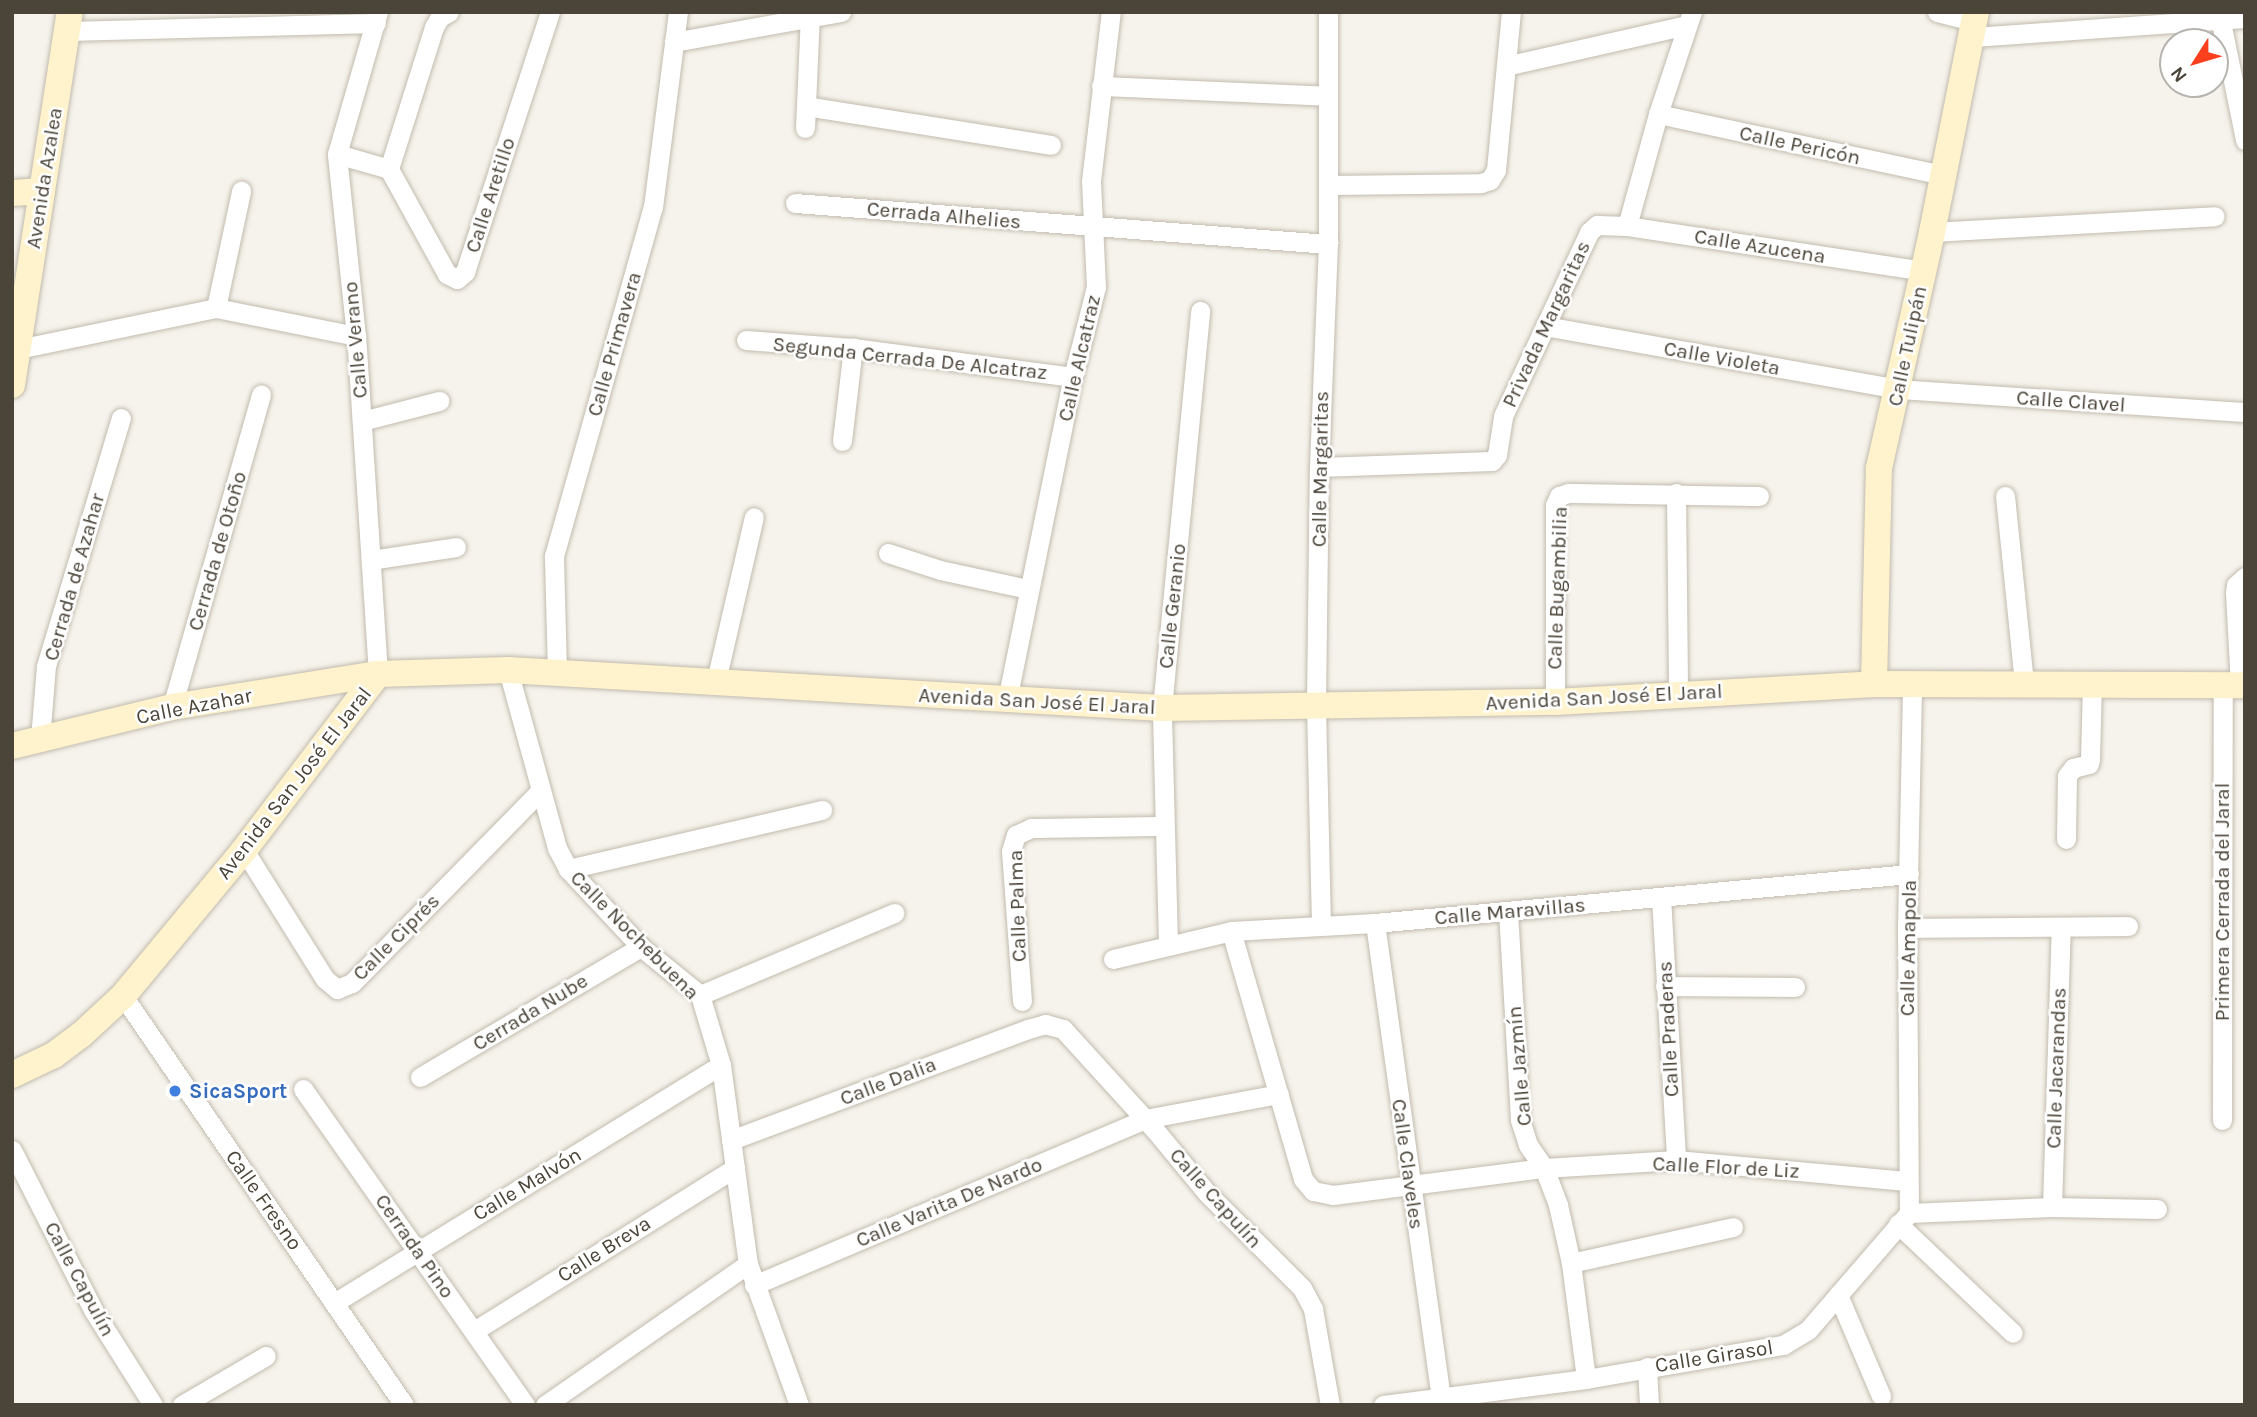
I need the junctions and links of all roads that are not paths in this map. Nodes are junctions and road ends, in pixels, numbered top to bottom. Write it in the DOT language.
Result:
graph roads {
  1 [pos="551,12"];
  2 [pos="678,12"];
  3 [pos="841,12"];
  4 [pos="1111,12"];
  5 [pos="1328,12"];
  6 [pos="1511,12"];
  7 [pos="1937,12"];
  8 [pos="445,14"];
  9 [pos="810,15"];
  10 [pos="2220,16"];
  11 [pos="377,18"];
  12 [pos="2245,18"];
  13 [pos="1689,19"];
  14 [pos="69,22"];
  15 [pos="1974,24"];
  16 [pos="674,43"];
  17 [pos="1506,66"];
  18 [pos="1101,86"];
  19 [pos="1328,96"];
  20 [pos="806,106"];
  21 [pos="1658,114"];
  22 [pos="805,128"];
  23 [pos="2245,140"];
  24 [pos="1051,145"];
  25 [pos="337,155"];
  26 [pos="389,169"];
  27 [pos="1942,175"];
  28 [pos="1328,185"];
  29 [pos="42,191"];
  30 [pos="242,191"];
  31 [pos="12,193"];
  32 [pos="795,203"];
  33 [pos="2215,216"];
  34 [pos="1597,225"];
  35 [pos="1627,226"];
  36 [pos="1093,228"];
  37 [pos="1932,232"];
  38 [pos="1328,243"];
  39 [pos="1923,271"];
  40 [pos="216,308"];
  41 [pos="1200,311"];
  42 [pos="1545,326"];
  43 [pos="356,336"];
  44 [pos="17,337"];
  45 [pos="746,341"];
  46 [pos="853,348"];
  47 [pos="1073,377"];
  48 [pos="12,385"];
  49 [pos="1898,390"];
  50 [pos="261,394"];
  51 [pos="439,401"];
  52 [pos="2245,412"];
  53 [pos="121,418"];
  54 [pos="362,421"];
  55 [pos="842,441"];
  56 [pos="1319,467"];
  57 [pos="1676,493"];
  58 [pos="1759,496"];
  59 [pos="2005,496"];
  60 [pos="754,517"];
  61 [pos="456,547"];
  62 [pos="888,553"];
  63 [pos="371,560"];
  64 [pos="2245,578"];
  65 [pos="1028,589"];
  66 [pos="508,670"];
  67 [pos="557,673"];
  68 [pos="378,674"];
  69 [pos="716,681"];
  70 [pos="2024,682"];
  71 [pos="1912,683"];
  72 [pos="2092,683"];
  73 [pos="1874,684"];
  74 [pos="2236,685"];
  75 [pos="1678,693"];
  76 [pos="1007,700"];
  77 [pos="1555,702"];
  78 [pos="1316,704"];
  79 [pos="172,707"];
  80 [pos="1162,708"];
  81 [pos="40,739"];
  82 [pos="12,746"];
  83 [pos="540,791"];
  84 [pos="822,810"];
  85 [pos="1163,826"];
  86 [pos="2066,839"];
  87 [pos="244,850"];
  88 [pos="568,869"];
  89 [pos="1909,874"];
  90 [pos="1661,897"];
  91 [pos="1508,911"];
  92 [pos="894,913"];
  93 [pos="1375,923"];
  94 [pos="1321,926"];
  95 [pos="2128,926"];
  96 [pos="1907,928"];
  97 [pos="2061,928"];
  98 [pos="1231,931"];
  99 [pos="1168,944"];
  100 [pos="641,947"];
  101 [pos="1113,959"];
  102 [pos="1665,986"];
  103 [pos="1796,988"];
  104 [pos="700,995"];
  105 [pos="123,996"];
  106 [pos="1021,1001"];
  107 [pos="1045,1024"];
  108 [pos="721,1065"];
  109 [pos="12,1075"];
  110 [pos="420,1077"];
  111 [pos="303,1089"];
  112 [pos="1279,1094"];
  113 [pos="1145,1119"];
  114 [pos="2222,1120"];
  115 [pos="731,1140"];
  116 [pos="12,1150"];
  117 [pos="1676,1160"];
  118 [pos="734,1168"];
  119 [pos="1544,1168"];
  120 [pos="1906,1181"];
  121 [pos="1411,1186"];
  122 [pos="2052,1208"];
  123 [pos="2157,1209"];
  124 [pos="1903,1219"];
  125 [pos="1733,1227"];
  126 [pos="419,1250"];
  127 [pos="1571,1263"];
  128 [pos="748,1264"];
  129 [pos="754,1285"];
  130 [pos="1838,1295"];
  131 [pos="334,1303"];
  132 [pos="474,1331"];
  133 [pos="2013,1332"];
  134 [pos="266,1356"];
  135 [pos="1647,1367"];
  136 [pos="1586,1379"];
  137 [pos="1881,1396"];
  138 [pos="1441,1402"];
  139 [pos="153,1405"];
  140 [pos="182,1405"];
  141 [pos="404,1405"];
  142 [pos="525,1405"];
  143 [pos="545,1405"];
  144 [pos="799,1405"];
  145 [pos="1329,1405"];
  146 [pos="1383,1405"];
  147 [pos="1649,1405"];
  1 -- 26 [label="street, Calle Aretillo"];
  2 -- 16 [label="street, Calle Primavera"];
  3 -- 9 [label="street"];
  4 -- 18 [label="street, Calle Alcatraz"];
  5 -- 19 [label="street, Calle Margaritas"];
  6 -- 17 [label="street"];
  7 -- 15 [label="street"];
  8 -- 26 [label="street"];
  9 -- 16 [label="street"];
  9 -- 20 [label="street"];
  10 -- 12 [label="street"];
  10 -- 15 [label="street"];
  10 -- 23 [label="street"];
  11 -- 14 [label="street"];
  11 -- 25 [label="street, Calle Verano"];
  13 -- 17 [label="street"];
  13 -- 21 [label="street"];
  14 -- 29 [label="street, Avenida Azalea"];
  15 -- 27 [label="street, Calle Tulipán"];
  16 -- 67 [label="street, Calle Primavera"];
  17 -- 28 [label="street"];
  18 -- 19 [label="street"];
  18 -- 36 [label="street, Calle Alcatraz"];
  19 -- 28 [label="street, Calle Margaritas"];
  20 -- 22 [label="street"];
  20 -- 24 [label="street"];
  21 -- 27 [label="street, Calle Pericón"];
  21 -- 35 [label="street"];
  25 -- 26 [label="street"];
  25 -- 43 [label="street, Calle Verano"];
  27 -- 37 [label="street, Calle Tulipán"];
  28 -- 38 [label="street, Calle Margaritas"];
  29 -- 31 [label="street"];
  29 -- 44 [label="street, Avenida Azalea"];
  30 -- 40 [label="street"];
  32 -- 36 [label="street, Cerrada Alhelies"];
  33 -- 37 [label="street"];
  34 -- 35 [label="street, Calle Azucena"];
  34 -- 42 [label="street, Privada Margaritas"];
  35 -- 39 [label="street, Calle Azucena"];
  36 -- 38 [label="street, Cerrada Alhelies"];
  36 -- 47 [label="street, Calle Alcatraz"];
  37 -- 39 [label="street, Calle Tulipán"];
  38 -- 56 [label="street, Calle Margaritas"];
  39 -- 49 [label="street, Calle Tulipán"];
  40 -- 43 [label="street"];
  40 -- 44 [label="street"];
  41 -- 80 [label="street, Calle Geranio"];
  42 -- 49 [label="street, Calle Violeta"];
  42 -- 56 [label="street, Privada Margaritas"];
  43 -- 54 [label="street, Calle Verano"];
  44 -- 48 [label="street, Avenida Azalea"];
  45 -- 46 [label="street, Segunda Cerrada De Alcatraz"];
  46 -- 47 [label="street, Segunda Cerrada De Alcatraz"];
  46 -- 55 [label="street"];
  47 -- 65 [label="street, Calle Alcatraz"];
  49 -- 52 [label="street, Calle Clavel"];
  49 -- 73 [label="street, Calle Tulipán"];
  50 -- 79 [label="street, Cerrada de Otoño"];
  51 -- 54 [label="street"];
  53 -- 81 [label="street, Cerrada de Azahar"];
  54 -- 63 [label="street, Calle Verano"];
  56 -- 78 [label="street, Calle Margaritas"];
  57 -- 58 [label="street"];
  57 -- 75 [label="street"];
  57 -- 77 [label="street, Calle Bugambilia"];
  59 -- 70 [label="street"];
  60 -- 69 [label="street"];
  61 -- 63 [label="street"];
  62 -- 65 [label="street"];
  63 -- 68 [label="street, Calle Verano"];
  64 -- 74 [label="street, Primera Cerrada del Jaral"];
  65 -- 76 [label="street, Calle Alcatraz"];
  66 -- 67 [label="street, Avenida San José El Jaral"];
  66 -- 68 [label="street, Avenida San José El Jaral"];
  66 -- 83 [label="street, Calle Nochebuena"];
  67 -- 69 [label="street, Avenida San José El Jaral"];
  68 -- 79 [label="street, Calle Azahar"];
  68 -- 87 [label="street, Avenida San José El Jaral"];
  69 -- 76 [label="street, Avenida San José El Jaral"];
  70 -- 71 [label="street, Avenida San José El Jaral"];
  70 -- 72 [label="street, Avenida San José El Jaral"];
  71 -- 73 [label="street, Avenida San José El Jaral"];
  71 -- 89 [label="street, Calle Amapola"];
  72 -- 74 [label="street, Avenida San José El Jaral"];
  72 -- 86 [label="street"];
  73 -- 75 [label="street, Avenida San José El Jaral"];
  74 -- 114 [label="street, Primera Cerrada del Jaral"];
  75 -- 77 [label="street, Avenida San José El Jaral"];
  76 -- 80 [label="street, Avenida San José El Jaral"];
  77 -- 78 [label="street, Avenida San José El Jaral"];
  78 -- 80 [label="street, Avenida San José El Jaral"];
  78 -- 94 [label="street, Calle Margaritas"];
  79 -- 81 [label="street, Calle Azahar"];
  80 -- 85 [label="street, Calle Geranio"];
  81 -- 82 [label="street, Calle Azahar"];
  83 -- 87 [label="street, Calle Ciprés"];
  83 -- 88 [label="street, Calle Nochebuena"];
  84 -- 88 [label="street"];
  85 -- 99 [label="street, Calle Geranio"];
  85 -- 106 [label="street, Calle Palma"];
  87 -- 105 [label="street, Avenida San José El Jaral"];
  88 -- 100 [label="street, Calle Nochebuena"];
  89 -- 90 [label="street, Calle Maravillas"];
  89 -- 96 [label="street, Calle Amapola"];
  90 -- 91 [label="street, Calle Maravillas"];
  90 -- 102 [label="street, Calle Praderas"];
  91 -- 93 [label="street, Calle Maravillas"];
  91 -- 119 [label="street, Calle Jazmín"];
  92 -- 104 [label="street"];
  93 -- 94 [label="street, Calle Maravillas"];
  93 -- 121 [label="street, Calle Claveles"];
  94 -- 98 [label="street, Calle Maravillas"];
  95 -- 97 [label="street"];
  96 -- 97 [label="street"];
  96 -- 120 [label="street, Calle Amapola"];
  97 -- 122 [label="street, Calle Jacarandas"];
  98 -- 99 [label="street, Calle Maravillas"];
  98 -- 112 [label="street"];
  99 -- 101 [label="street, Calle Maravillas"];
  100 -- 104 [label="street, Calle Nochebuena"];
  100 -- 110 [label="street, Cerrada Nube"];
  102 -- 103 [label="street"];
  102 -- 117 [label="street, Calle Praderas"];
  104 -- 108 [label="street, Calle Nochebuena"];
  105 -- 109 [label="street, Avenida San José El Jaral"];
  105 -- 131 [label="street, Calle Fresno"];
  107 -- 113 [label="street, Calle Capulín"];
  107 -- 115 [label="street, Calle Dalia"];
  108 -- 115 [label="street, Calle Nochebuena"];
  108 -- 126 [label="street, Calle Malvón"];
  111 -- 126 [label="street, Cerrada Pino"];
  112 -- 113 [label="street, Calle Varita De Nardo"];
  112 -- 121 [label="street, Calle Flor de Liz"];
  113 -- 129 [label="street, Calle Varita De Nardo"];
  113 -- 145 [label="street, Calle Capulín"];
  115 -- 118 [label="street, Calle Nochebuena"];
  116 -- 139 [label="street, Calle Capulín"];
  117 -- 119 [label="street, Calle Flor de Liz"];
  117 -- 120 [label="street, Calle Flor de Liz"];
  118 -- 128 [label="street, Calle Nochebuena"];
  118 -- 132 [label="street, Calle Breva"];
  119 -- 121 [label="street, Calle Flor de Liz"];
  119 -- 127 [label="street, Calle Jazmín"];
  120 -- 124 [label="street, Calle Amapola"];
  121 -- 138 [label="street, Calle Claveles"];
  122 -- 123 [label="street"];
  122 -- 124 [label="street"];
  124 -- 130 [label="street, Calle Girasol"];
  124 -- 133 [label="street"];
  125 -- 127 [label="street"];
  126 -- 131 [label="street, Calle Malvón"];
  126 -- 132 [label="street, Cerrada Pino"];
  127 -- 136 [label="street, Calle Jazmín"];
  128 -- 129 [label="street, Calle Nochebuena"];
  128 -- 143 [label="street"];
  129 -- 144 [label="street, Calle Nochebuena"];
  130 -- 135 [label="street, Calle Girasol"];
  130 -- 137 [label="street"];
  131 -- 141 [label="street, Calle Fresno"];
  132 -- 142 [label="street, Cerrada Pino"];
  134 -- 140 [label="street"];
  135 -- 136 [label="street, Calle Girasol"];
  135 -- 147 [label="street"];
  136 -- 138 [label="street, Calle Girasol"];
  138 -- 146 [label="street, Calle Girasol"];
}
